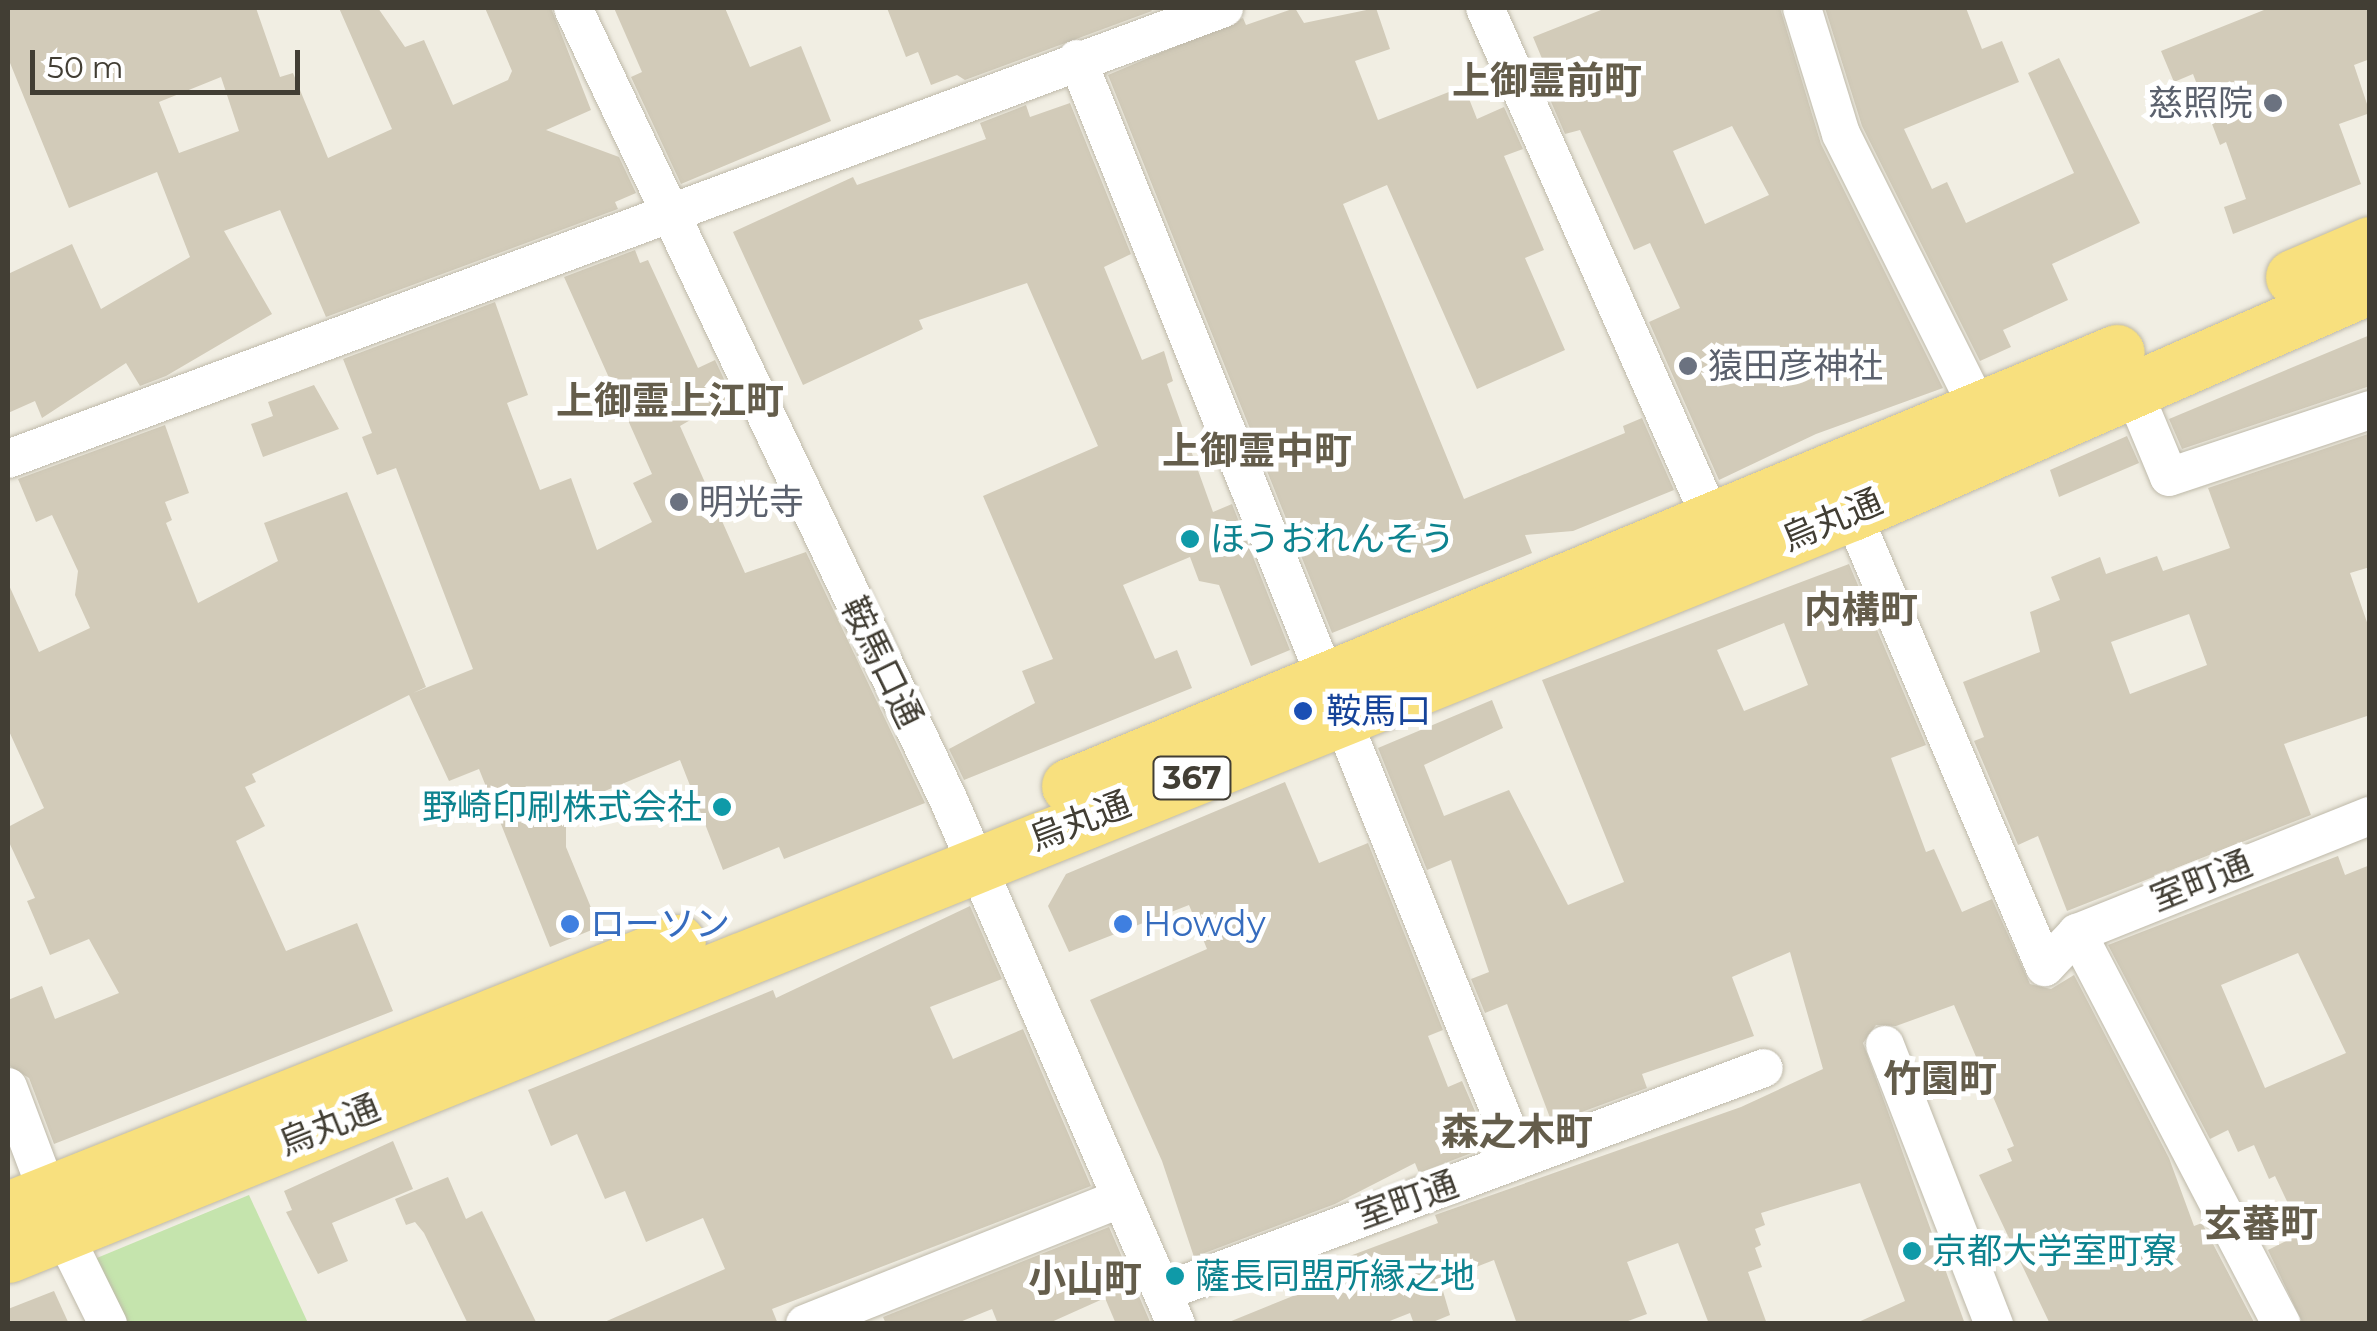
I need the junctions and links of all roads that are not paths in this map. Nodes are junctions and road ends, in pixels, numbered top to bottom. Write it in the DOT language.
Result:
graph roads {
  1 [pos="573,8"];
  2 [pos="1224,8"];
  3 [pos="1484,8"];
  4 [pos="1802,8"];
  5 [pos="1077,59"];
  6 [pos="668,216"];
  7 [pos="2370,244"];
  8 [pos="2370,286"];
  9 [pos="2132,388"];
  10 [pos="2370,410"];
  11 [pos="1989,428"];
  12 [pos="8,459"];
  13 [pos="1852,513"];
  14 [pos="1722,542"];
  15 [pos="1335,700"];
  16 [pos="2370,816"];
  17 [pos="967,846"];
  18 [pos="2077,934"];
  19 [pos="1886,1045"];
  20 [pos="1764,1068"];
  21 [pos="8,1087"];
  22 [pos="1519,1159"];
  23 [pos="1121,1198"];
  24 [pos="39,1212"];
  25 [pos="8,1254"];
  26 [pos="1170,1308"];
  27 [pos="108,1324"];
  28 [pos="805,1324"];
  29 [pos="1994,1324"];
  30 [pos="2282,1324"];
  1 -- 6 [label="street, 鞍馬口通"];
  2 -- 5 [label="street"];
  3 -- 14 [label="street"];
  4 -- 11 [label="street"];
  5 -- 6 [label="street"];
  5 -- 15 [label="street"];
  6 -- 12 [label="street"];
  6 -- 17 [label="street, 鞍馬口通"];
  7 -- 11 [label="highway, 烏丸通 / 367"];
  8 -- 9 [label="highway, 烏丸通 / 367"];
  9 -- 10 [label="street"];
  9 -- 11 [label="highway, 烏丸通 / 367"];
  11 -- 13 [label="highway, 烏丸通 / 367"];
  11 -- 14 [label="highway, 烏丸通 / 367"];
  13 -- 14 [label="highway, 烏丸通 / 367"];
  13 -- 18 [label="street, 室町通"];
  14 -- 15 [label="highway, 烏丸通 / 367"];
  15 -- 17 [label="highway, 烏丸通 / 367"];
  15 -- 22 [label="street"];
  16 -- 18 [label="street, 室町通"];
  17 -- 23 [label="street, 鞍馬口通"];
  17 -- 24 [label="highway, 烏丸通 / 367"];
  18 -- 30 [label="street"];
  19 -- 29 [label="street"];
  20 -- 22 [label="street, 室町通"];
  21 -- 24 [label="street"];
  22 -- 26 [label="street, 室町通"];
  23 -- 26 [label="street, 鞍馬口通"];
  23 -- 28 [label="street"];
  24 -- 25 [label="highway, 烏丸通 / 367"];
  24 -- 27 [label="street"];
}
